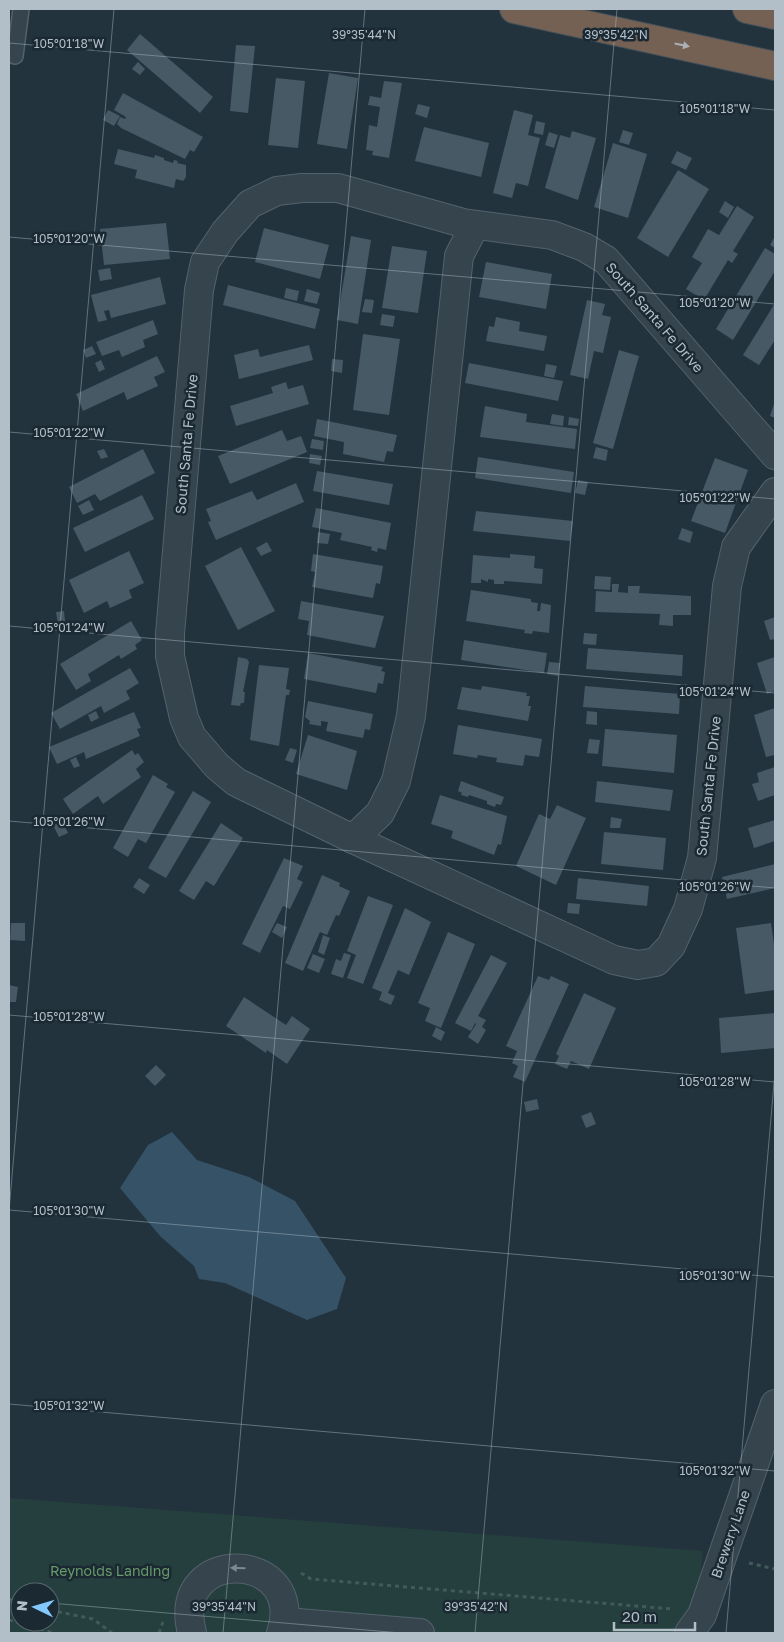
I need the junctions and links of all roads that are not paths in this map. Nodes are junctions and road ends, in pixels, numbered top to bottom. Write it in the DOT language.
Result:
graph roads {
  1 [pos="21,9"];
  2 [pos="514,9"];
  3 [pos="747,9"];
  4 [pos="775,15"];
  5 [pos="15,56"];
  6 [pos="775,66"];
  7 [pos="475,225"];
  8 [pos="775,455"];
  9 [pos="775,492"];
  10 [pos="353,839"];
  11 [pos="775,1404"];
  12 [pos="283,1628"];
  13 [pos="192,1633"];
  14 [pos="420,1633"];
  15 [pos="689,1633"];
  1 -- 5 [label="lane"];
  2 -- 6 [label="highway, one-way"];
  3 -- 4 [label="highway"];
  7 -- 8 [label="street, South Santa Fe Drive"];
  7 -- 10 [label="street"];
  7 -- 10 [label="street, South Santa Fe Drive"];
  9 -- 10 [label="street, South Santa Fe Drive"];
  11 -- 15 [label="street, Brewery Lane"];
  12 -- 13 [label="street, one-way"];
  12 -- 14 [label="street"];
}
